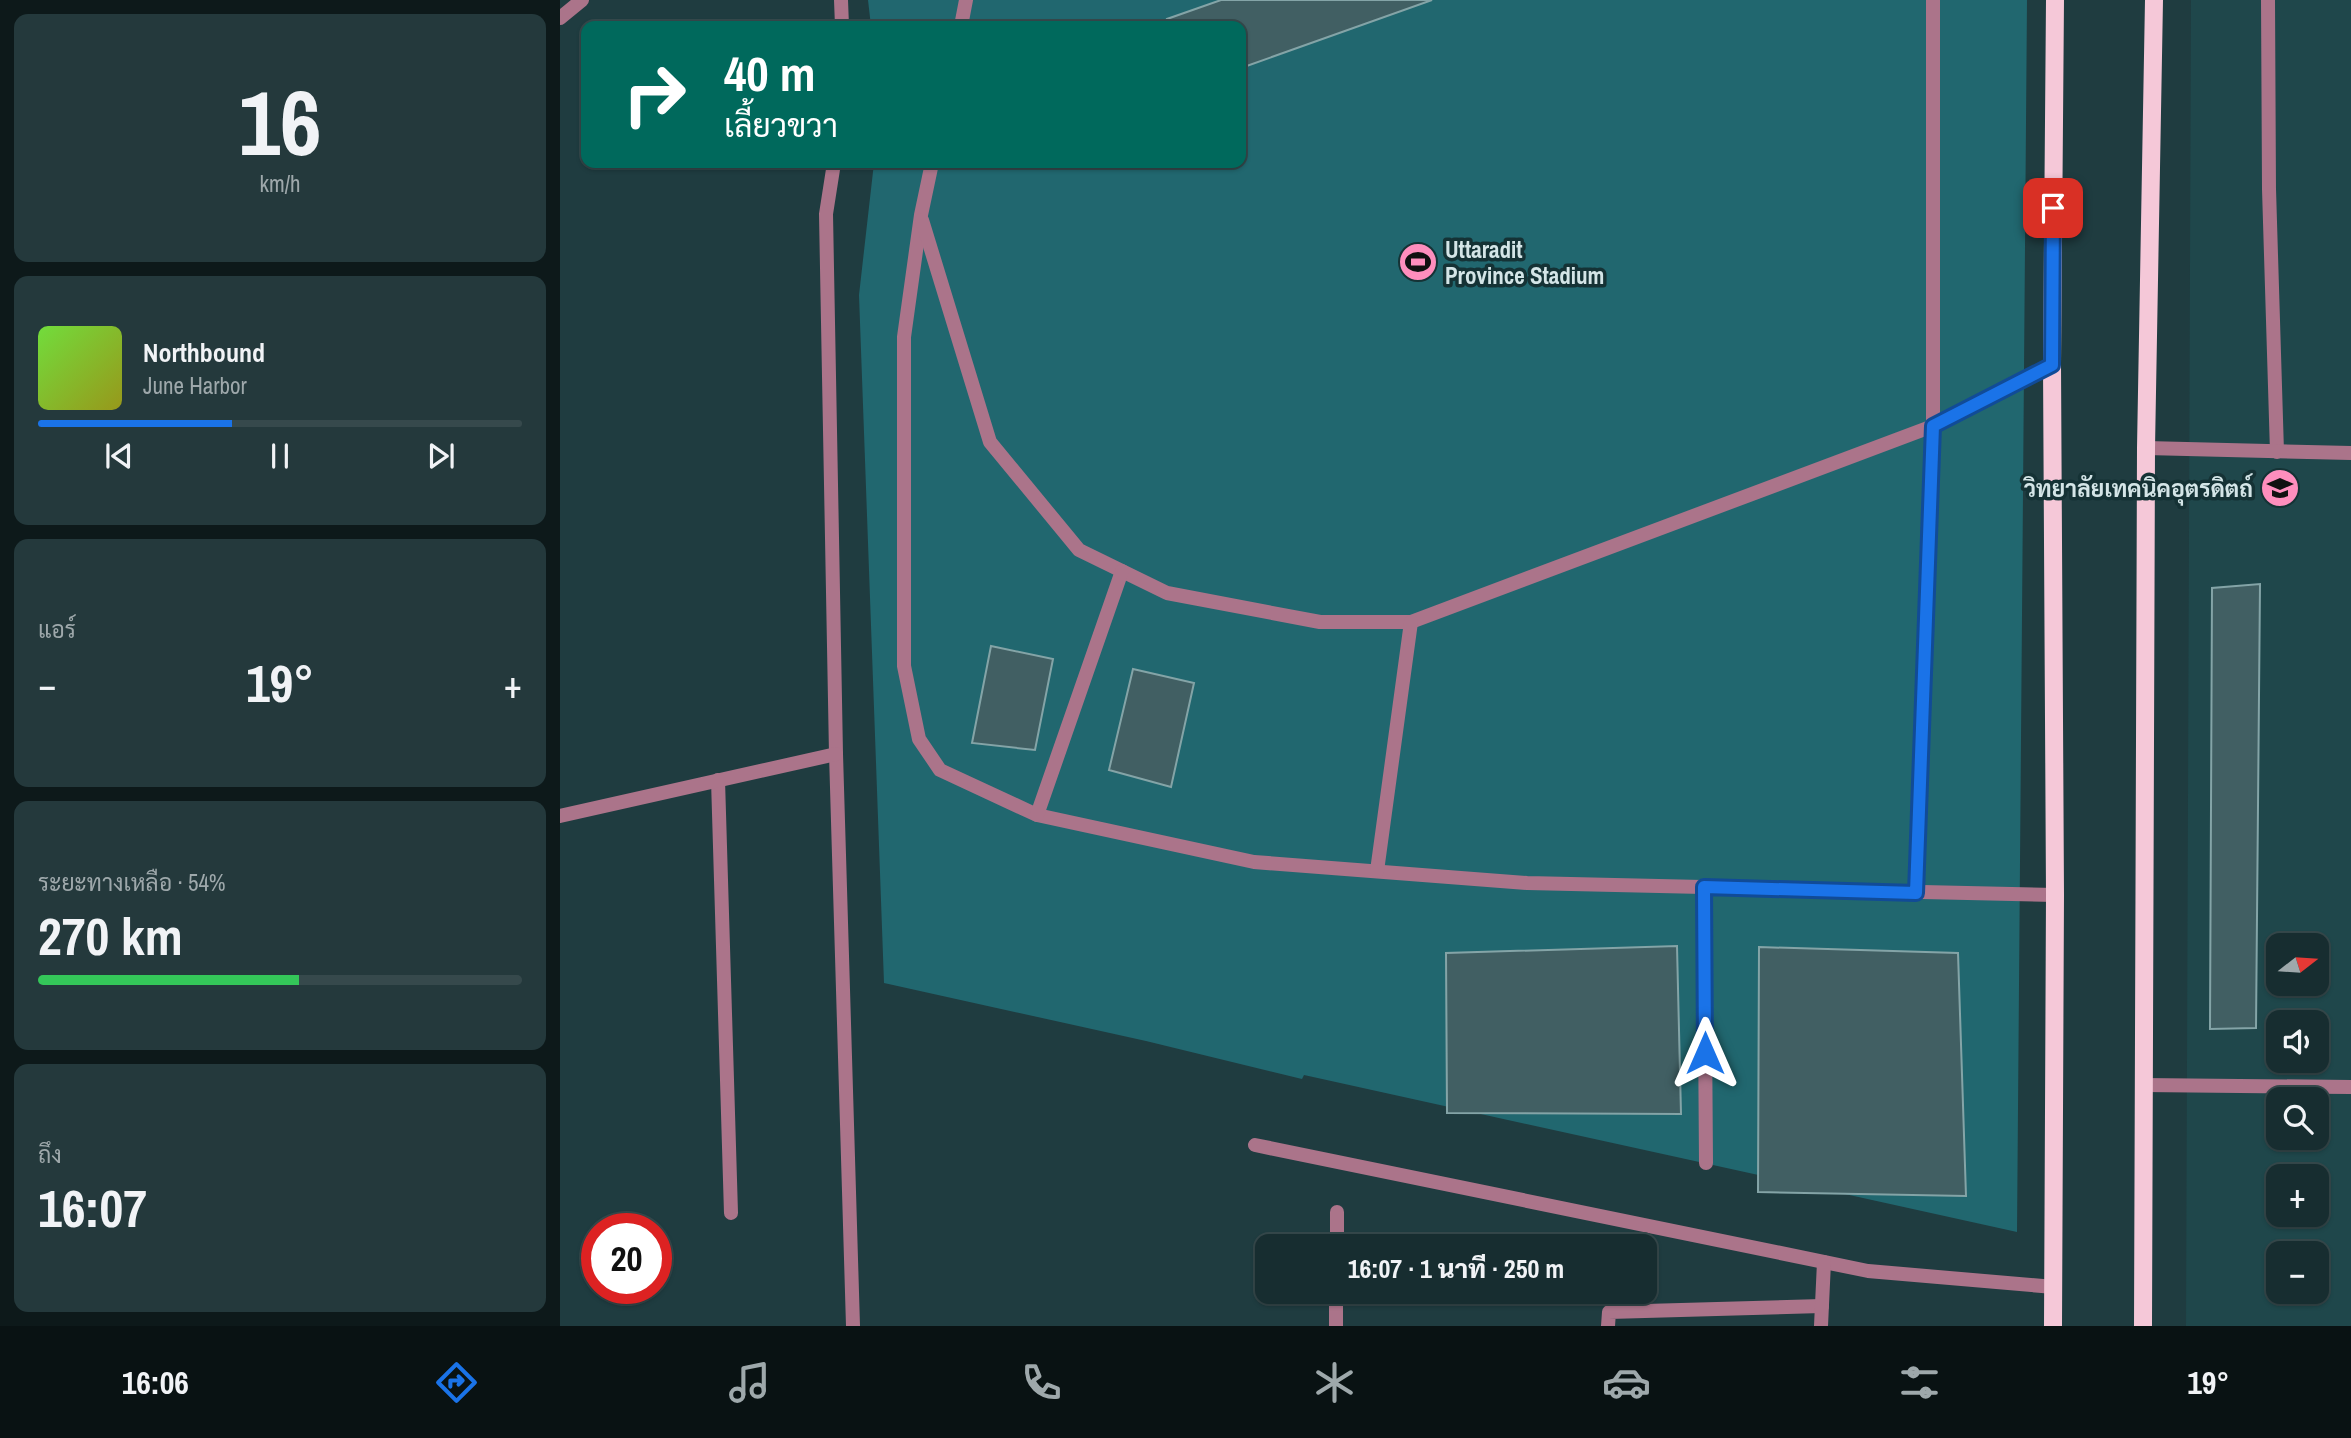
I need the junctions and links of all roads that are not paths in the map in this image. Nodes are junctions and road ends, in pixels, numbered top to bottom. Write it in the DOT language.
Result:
graph roads {
  1 [pos="582,0"];
  2 [pos="841,0"];
  3 [pos="966,0"];
  4 [pos="1933,0"];
  5 [pos="2055,0"];
  6 [pos="2154,0"];
  7 [pos="2268,0"];
  8 [pos="560,18"];
  9 [pos="842,21"];
  10 [pos="962,21"];
  11 [pos="833,168"];
  12 [pos="931,168"];
  13 [pos="920,215"];
  14 [pos="2052,365"];
  15 [pos="1933,426"];
  16 [pos="2146,449"];
  17 [pos="2277,452"];
  18 [pos="2351,453"];
  19 [pos="1122,571"];
  20 [pos="1411,621"];
  21 [pos="836,754"];
  22 [pos="718,780"];
  23 [pos="1037,815"];
  24 [pos="560,816"];
  25 [pos="1377,871"];
  26 [pos="1704,887"];
  27 [pos="1916,893"];
  28 [pos="2055,895"];
  29 [pos="2143,1085"];
  30 [pos="2351,1087"];
  31 [pos="1255,1144"];
  32 [pos="1706,1163"];
  33 [pos="1338,1212"];
  34 [pos="731,1213"];
  35 [pos="1337,1234"];
  36 [pos="1824,1262"];
  37 [pos="2054,1287"];
  38 [pos="1336,1304"];
  39 [pos="1822,1306"];
  40 [pos="853,1326"];
  41 [pos="1336,1326"];
  42 [pos="1608,1326"];
  43 [pos="1821,1326"];
  44 [pos="2053,1326"];
  45 [pos="2143,1326"];
  1 -- 8 [label="street"];
  2 -- 9 [label="street"];
  3 -- 10 [label="street"];
  4 -- 15 [label="street"];
  5 -- 14 [label="main road"];
  6 -- 16 [label="main road"];
  7 -- 17 [label="street"];
  11 -- 21 [label="street"];
  12 -- 13 [label="street"];
  13 -- 19 [label="street"];
  13 -- 23 [label="street"];
  14 -- 15 [label="street"];
  14 -- 28 [label="main road"];
  15 -- 20 [label="street"];
  15 -- 27 [label="street"];
  16 -- 17 [label="street"];
  16 -- 29 [label="main road"];
  17 -- 18 [label="street"];
  19 -- 20 [label="street"];
  19 -- 23 [label="street"];
  20 -- 25 [label="street"];
  21 -- 22 [label="street"];
  21 -- 40 [label="street"];
  22 -- 24 [label="street"];
  22 -- 34 [label="street"];
  23 -- 25 [label="street"];
  25 -- 26 [label="street"];
  26 -- 27 [label="street"];
  26 -- 32 [label="street"];
  27 -- 28 [label="street"];
  28 -- 37 [label="main road"];
  29 -- 30 [label="street"];
  29 -- 45 [label="main road"];
  31 -- 36 [label="street"];
  33 -- 35 [label="street"];
  36 -- 37 [label="street"];
  36 -- 39 [label="street"];
  37 -- 44 [label="main road"];
  38 -- 41 [label="street"];
  39 -- 42 [label="street"];
  39 -- 43 [label="street"];
}
